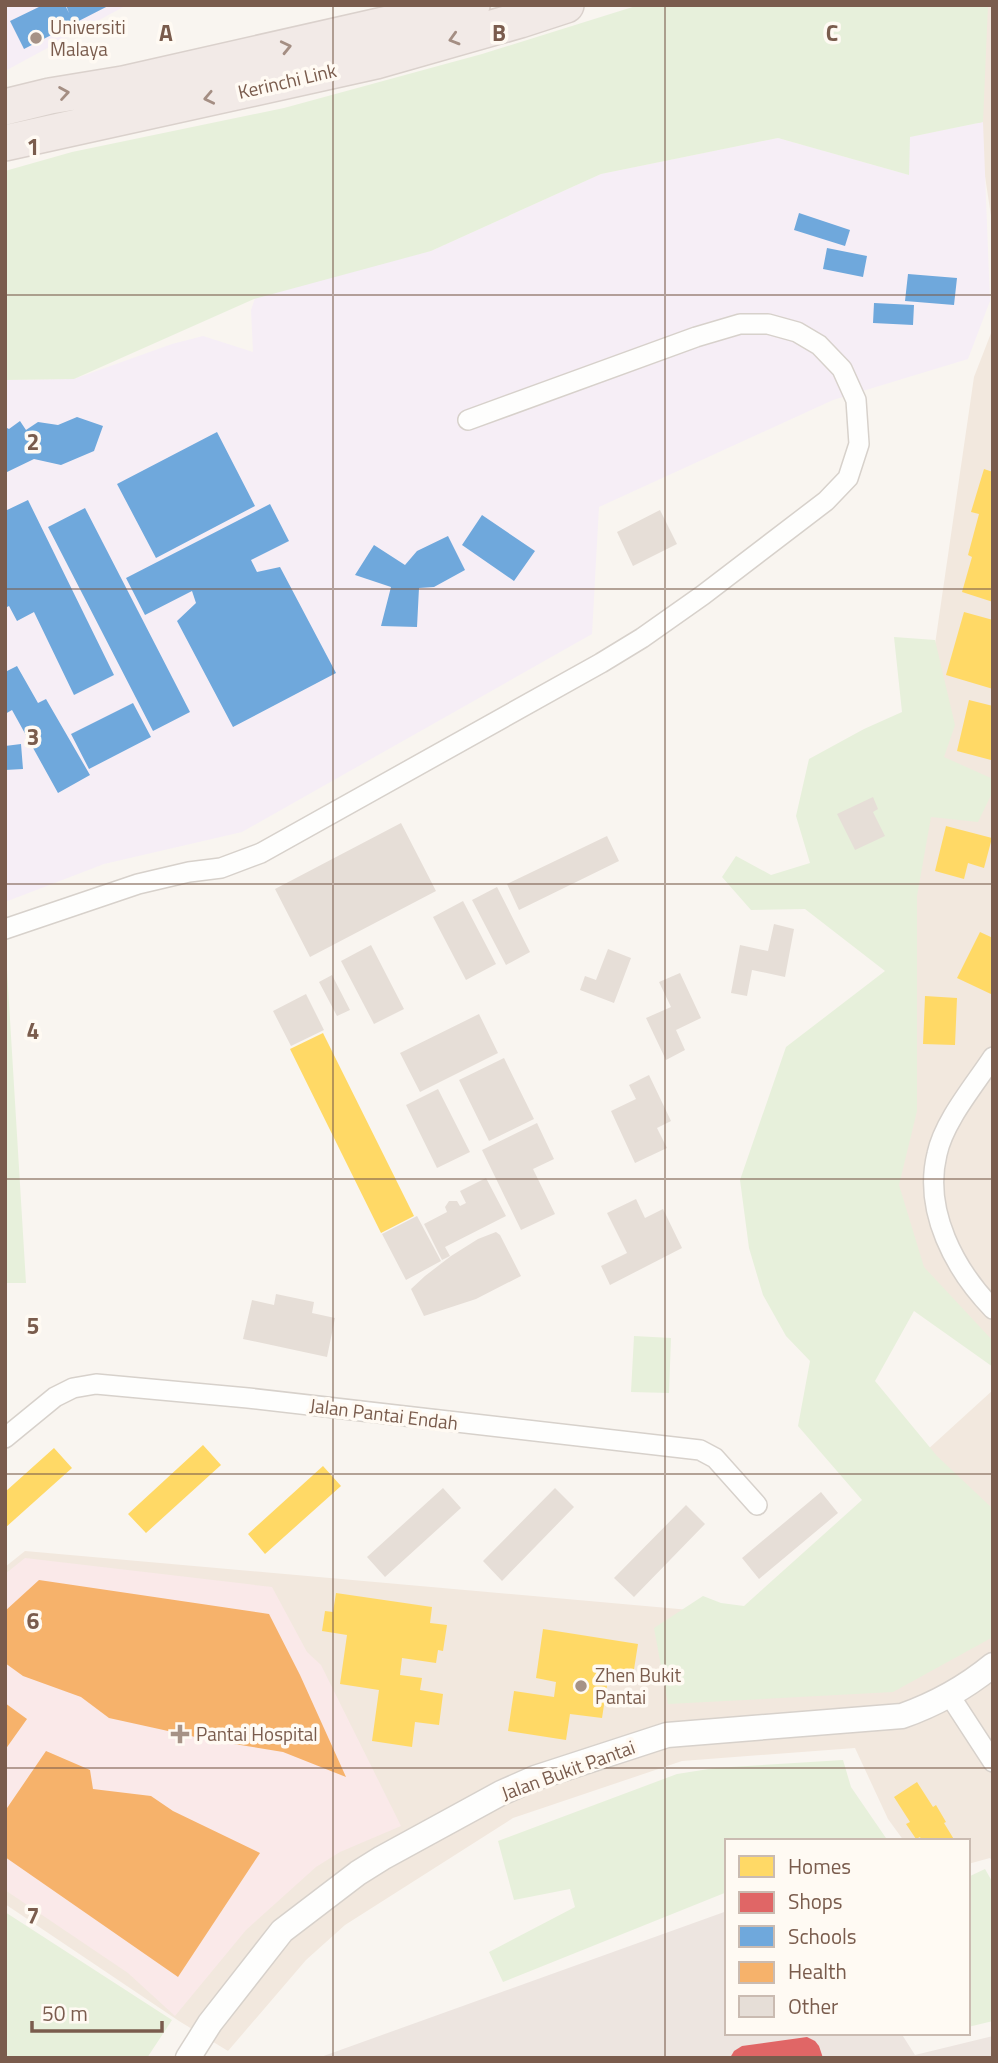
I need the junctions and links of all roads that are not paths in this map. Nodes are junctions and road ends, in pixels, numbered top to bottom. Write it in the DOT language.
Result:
graph roads {
  1 [pos="472,5"];
  2 [pos="566,5"];
  3 [pos="5,107"];
  4 [pos="5,143"];
  5 [pos="468,420"];
  6 [pos="5,929"];
  7 [pos="993,1057"];
  8 [pos="993,1309"];
  9 [pos="5,1438"];
  10 [pos="757,1505"];
  11 [pos="993,1665"];
  12 [pos="950,1696"];
  13 [pos="993,1762"];
  14 [pos="188,2058"];
  3 -- 1 [label="highway, Kerinchi Link, one-way"];
  2 -- 4 [label="highway, Kerinchi Link, one-way"];
  5 -- 6 [label="street"];
  7 -- 8 [label="street"];
  9 -- 10 [label="street, Jalan Pantai Endah"];
  11 -- 12 [label="street, Jalan Bukit Pantai"];
  12 -- 13 [label="street"];
  12 -- 14 [label="street, Jalan Bukit Pantai"];
}
